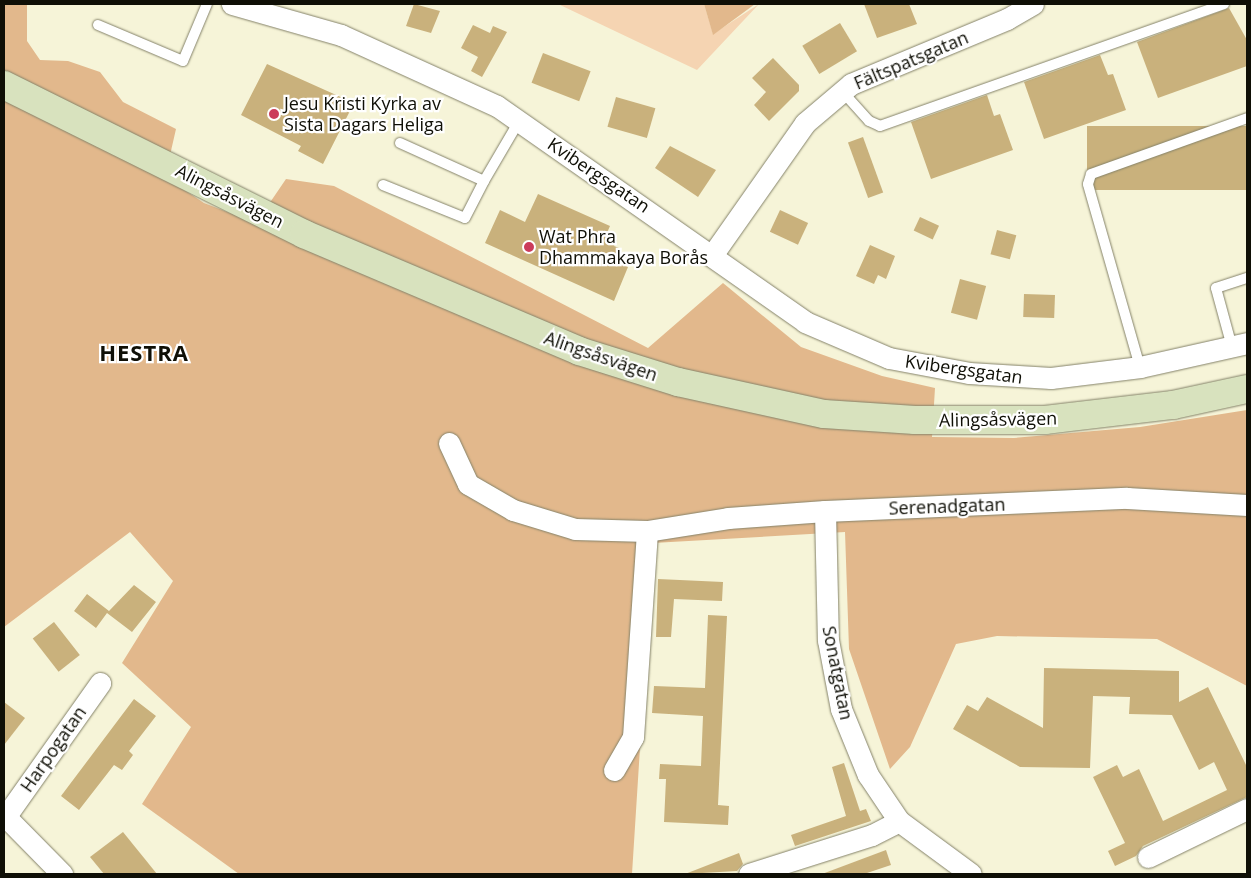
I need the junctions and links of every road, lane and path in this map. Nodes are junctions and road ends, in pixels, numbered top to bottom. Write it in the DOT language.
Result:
graph roads {
  1 [pos="207,4"];
  2 [pos="232,4"];
  3 [pos="1034,4"];
  4 [pos="1224,4"];
  5 [pos="98,25"];
  6 [pos="4,85"];
  7 [pos="842,91"];
  8 [pos="1247,118"];
  9 [pos="519,121"];
  10 [pos="400,143"];
  11 [pos="484,181"];
  12 [pos="383,185"];
  13 [pos="713,254"];
  14 [pos="1247,278"];
  15 [pos="1239,345"];
  16 [pos="1140,366"];
  17 [pos="1247,389"];
  18 [pos="449,443"];
  19 [pos="1247,505"];
  20 [pos="824,511"];
  21 [pos="648,531"];
  22 [pos="100,683"];
  23 [pos="614,770"];
  24 [pos="1247,809"];
  25 [pos="5,815"];
  26 [pos="899,822"];
  27 [pos="1148,857"];
  28 [pos="787,868"];
  29 [pos="62,874"];
  30 [pos="749,874"];
  31 [pos="971,874"];
  1 -- 5 [label="lane"];
  2 -- 9 [label="street, Kvibergsgatan"];
  3 -- 7 [label="street, Fältspatsgatan"];
  4 -- 7 [label="lane"];
  6 -- 17 [label="main road, Alingsåsvägen"];
  7 -- 13 [label="street, Fältspatsgatan"];
  8 -- 16 [label="lane"];
  9 -- 11 [label="lane"];
  9 -- 13 [label="street, Kvibergsgatan"];
  10 -- 11 [label="lane"];
  11 -- 12 [label="lane"];
  13 -- 16 [label="street, Kvibergsgatan"];
  14 -- 15 [label="lane"];
  15 -- 16 [label="street, Kvibergsgatan"];
  18 -- 21 [label="street, Serenadgatan"];
  19 -- 20 [label="street, Serenadgatan"];
  20 -- 21 [label="street, Serenadgatan"];
  20 -- 26 [label="street, Sonatgatan"];
  21 -- 23 [label="street"];
  22 -- 25 [label="street, Harpogatan"];
  24 -- 27 [label="street"];
  25 -- 29 [label="street"];
  26 -- 28 [label="street"];
  26 -- 31 [label="street, Sonatgatan"];
  28 -- 30 [label="street"];
}
